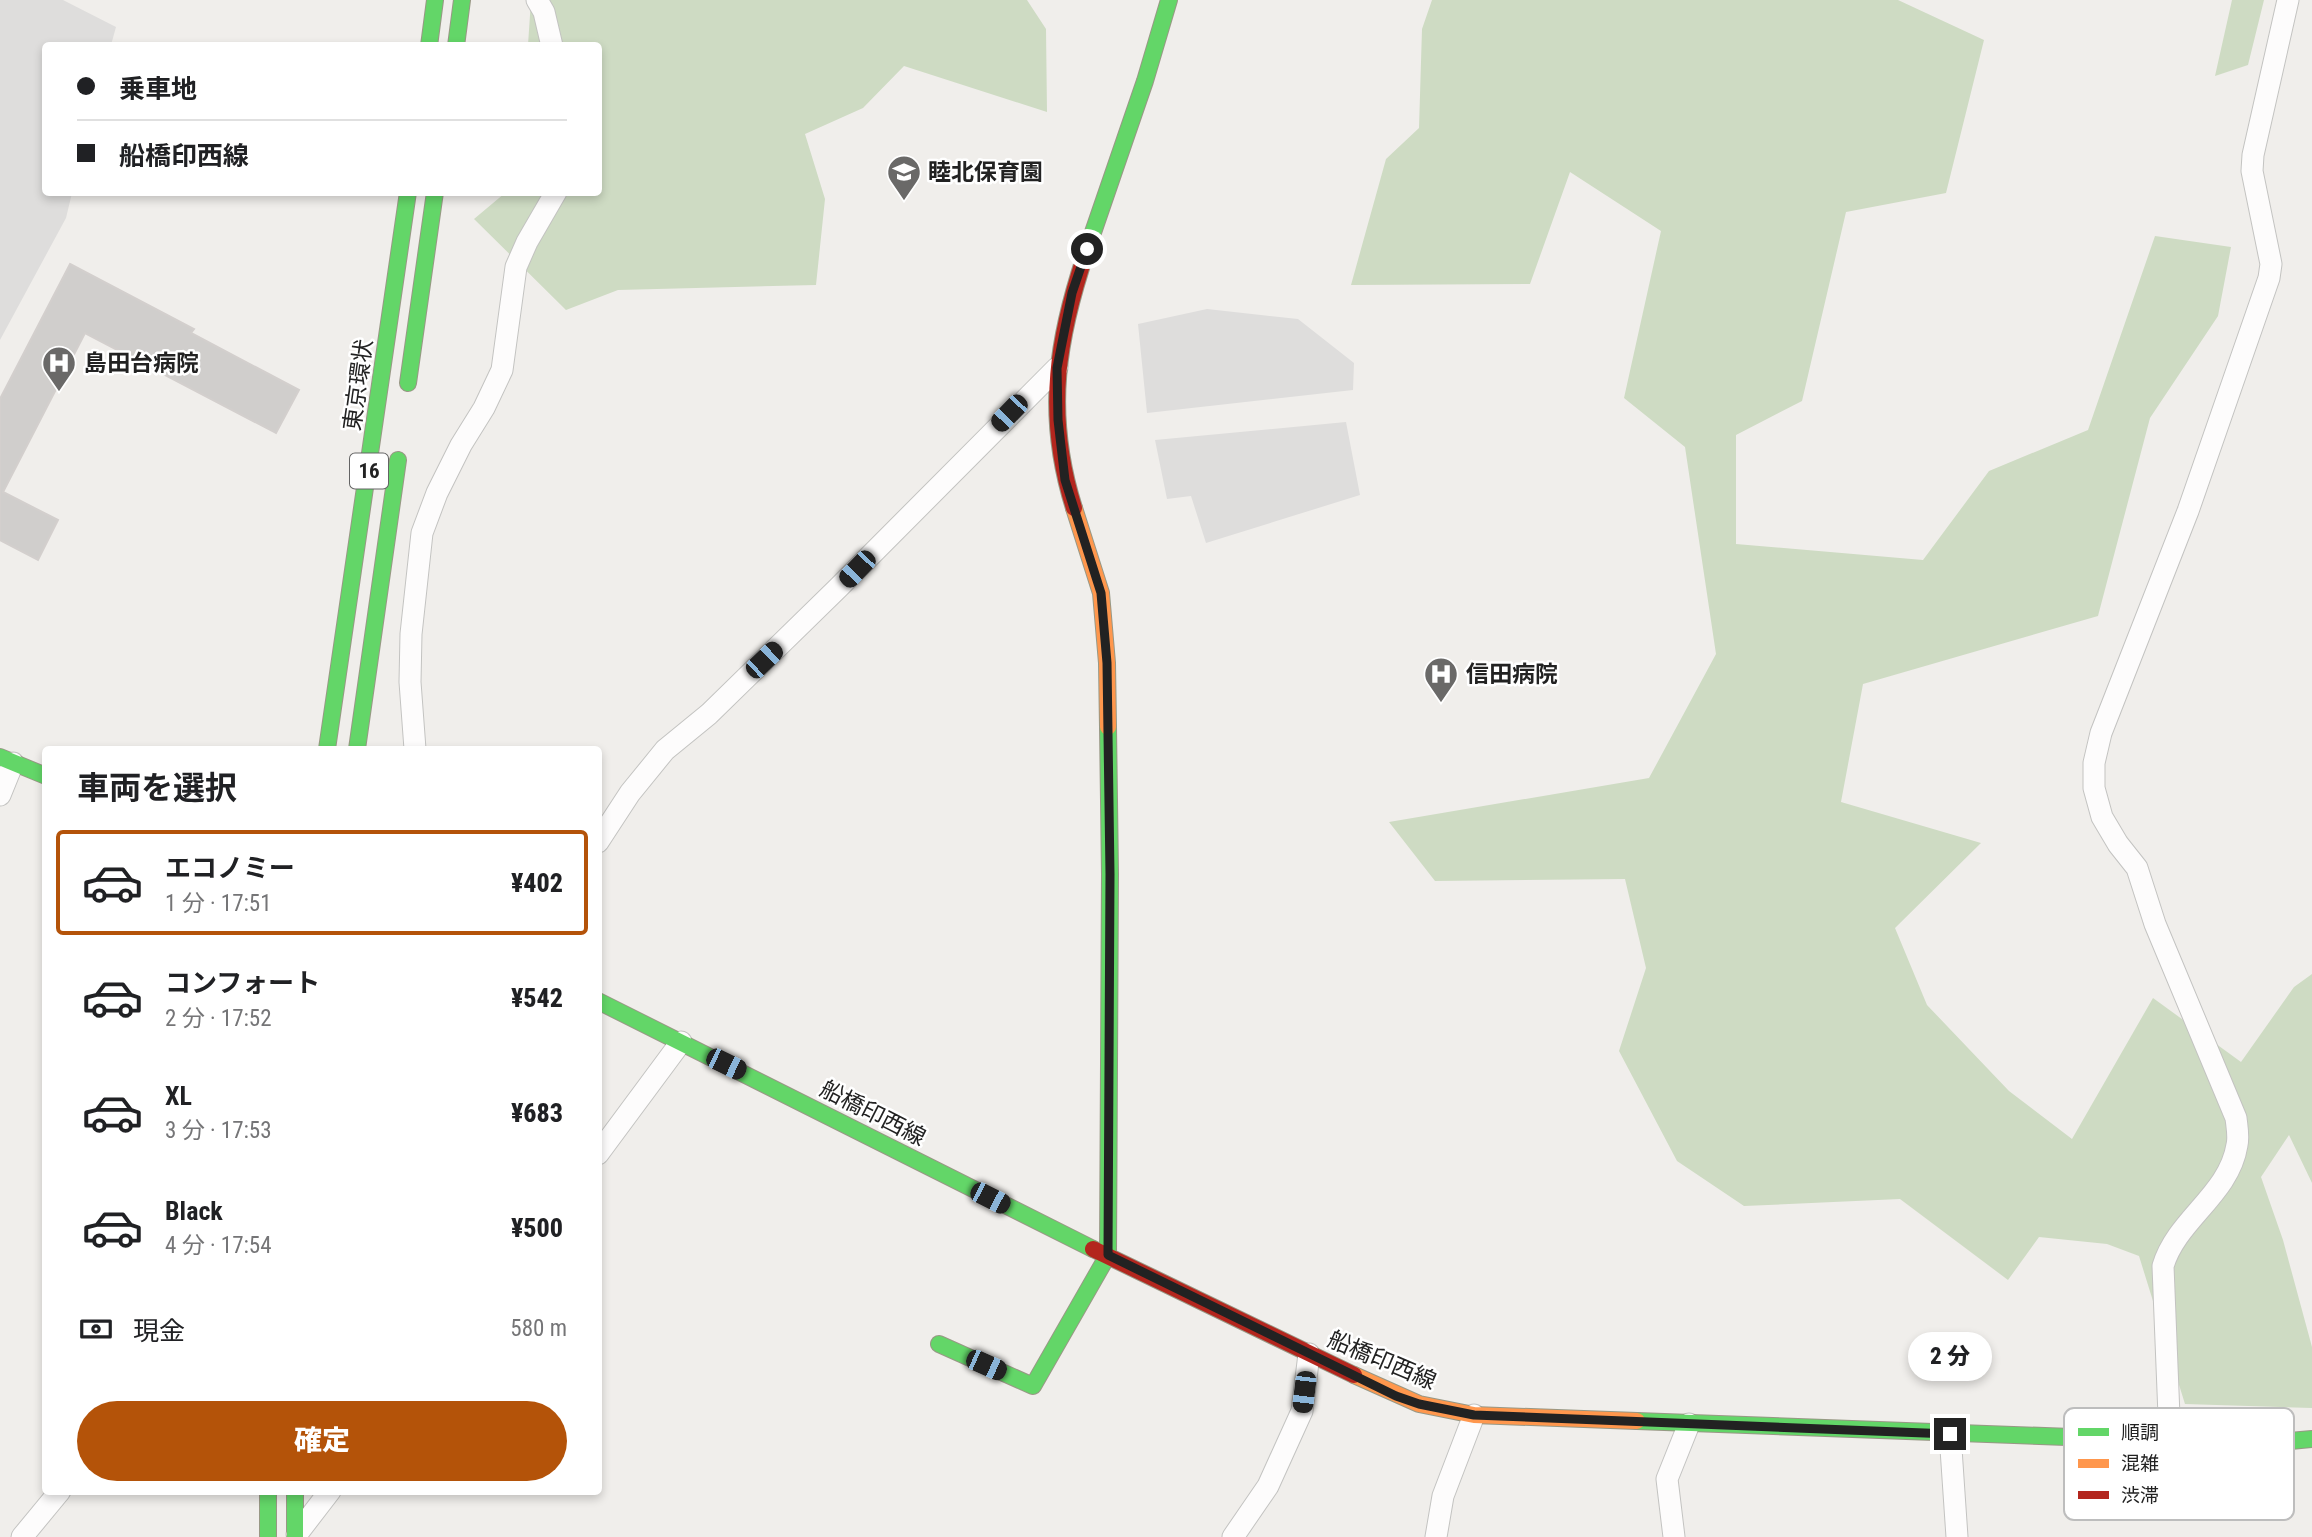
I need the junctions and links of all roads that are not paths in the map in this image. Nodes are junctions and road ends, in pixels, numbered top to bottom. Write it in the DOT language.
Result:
graph roads {
  1 [pos="435,0"];
  2 [pos="462,0"];
  3 [pos="537,0"];
  4 [pos="1169,0"];
  5 [pos="2288,0"];
  6 [pos="430,42"];
  7 [pos="457,42"];
  8 [pos="551,42"];
  9 [pos="407,196"];
  10 [pos="434,196"];
  11 [pos="554,196"];
  12 [pos="1057,368"];
  13 [pos="407,393"];
  14 [pos="400,445"];
  15 [pos="327,746"];
  16 [pos="357,746"];
  17 [pos="415,746"];
  18 [pos="7,760"];
  19 [pos="42,774"];
  20 [pos="0,795"];
  21 [pos="602,836"];
  22 [pos="602,1003"];
  23 [pos="681,1042"];
  24 [pos="602,1149"];
  25 [pos="1108,1255"];
  26 [pos="939,1344"];
  27 [pos="1309,1354"];
  28 [pos="2169,1408"];
  29 [pos="1474,1415"];
  30 [pos="1689,1424"];
  31 [pos="1950,1434"];
  32 [pos="2064,1438"];
  33 [pos="2312,1439"];
  34 [pos="2294,1441"];
  35 [pos="57,1495"];
  36 [pos="268,1495"];
  37 [pos="295,1495"];
  38 [pos="327,1495"];
  39 [pos="22,1537"];
  40 [pos="268,1537"];
  41 [pos="295,1537"];
  42 [pos="1233,1537"];
  43 [pos="1436,1537"];
  44 [pos="1674,1537"];
  45 [pos="1956,1537"];
  1 -- 6 [label="main road"];
  2 -- 7 [label="main road"];
  3 -- 8 [label="street"];
  4 -- 12 [label="main road"];
  5 -- 28 [label="street"];
  9 -- 15 [label="main road, 東京環状 / 16"];
  10 -- 13 [label="main road"];
  11 -- 17 [label="street"];
  12 -- 21 [label="street"];
  12 -- 25 [label="main road"];
  14 -- 16 [label="main road, 16"];
  18 -- 19 [label="main road"];
  18 -- 20 [label="street"];
  22 -- 23 [label="main road, 船橋印西線"];
  23 -- 24 [label="street"];
  23 -- 25 [label="main road, 船橋印西線"];
  25 -- 26 [label="main road"];
  25 -- 27 [label="main road, 船橋印西線"];
  27 -- 29 [label="main road, 船橋印西線"];
  27 -- 42 [label="street"];
  29 -- 30 [label="main road, 船橋印西線"];
  29 -- 43 [label="street"];
  30 -- 31 [label="main road, 船橋印西線"];
  30 -- 44 [label="street"];
  31 -- 32 [label="main road, 船橋印西線"];
  31 -- 45 [label="street"];
  33 -- 34 [label="main road, 船橋印西線"];
  35 -- 39 [label="street"];
  36 -- 40 [label="main road"];
  37 -- 41 [label="main road"];
  38 -- 41 [label="street"];
}
